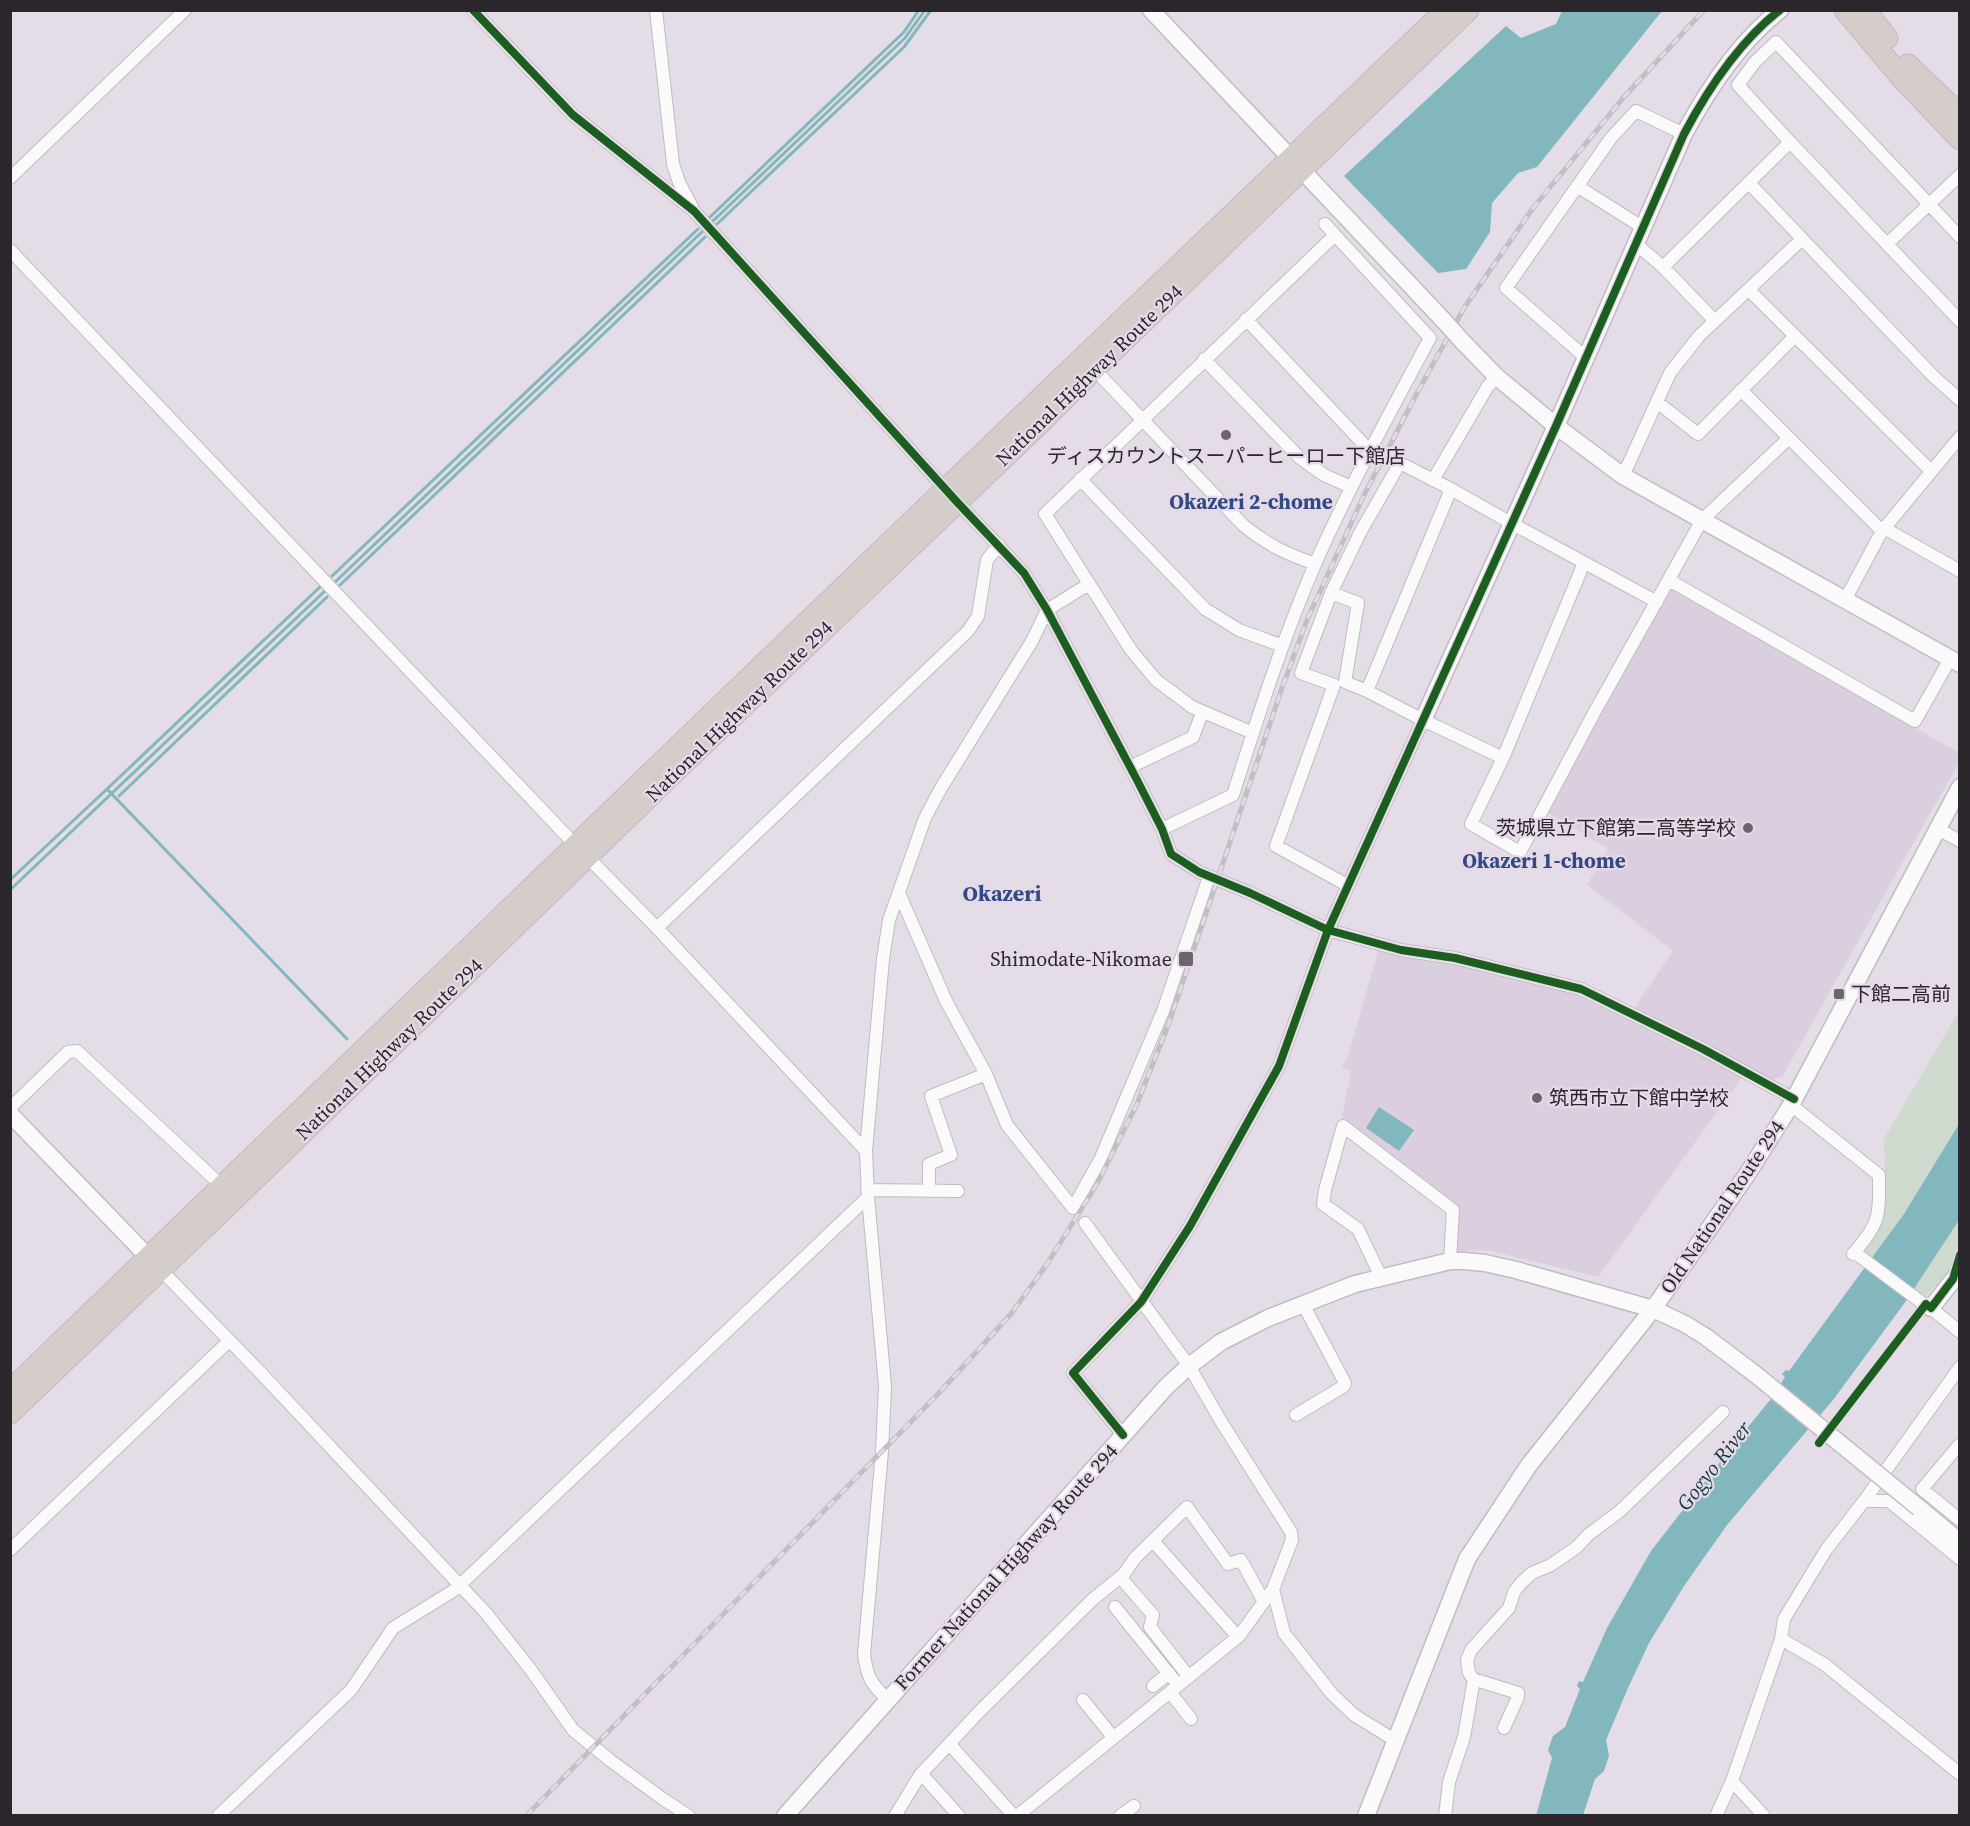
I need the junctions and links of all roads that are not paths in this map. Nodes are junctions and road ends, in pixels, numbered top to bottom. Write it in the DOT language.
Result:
graph roads {
  1 [pos="185,10"];
  2 [pos="472,10"];
  3 [pos="656,10"];
  4 [pos="1151,10"];
  5 [pos="1446,10"];
  6 [pos="1468,10"];
  7 [pos="1780,10"];
  8 [pos="1835,10"];
  9 [pos="1846,10"];
  10 [pos="1865,10"];
  11 [pos="1907,73"];
  12 [pos="1959,114"];
  13 [pos="1684,134"];
  14 [pos="1959,140"];
  15 [pos="1790,142"];
  16 [pos="1296,165"];
  17 [pos="1959,175"];
  18 [pos="10,178"];
  19 [pos="1749,183"];
  20 [pos="1577,186"];
  21 [pos="1929,204"];
  22 [pos="694,211"];
  23 [pos="1325,224"];
  24 [pos="1642,227"];
  25 [pos="1335,235"];
  26 [pos="1959,237"];
  27 [pos="1802,238"];
  28 [pos="1635,243"];
  29 [pos="1887,244"];
  30 [pos="10,250"];
  31 [pos="1663,267"];
  32 [pos="1749,290"];
  33 [pos="1246,320"];
  34 [pos="1716,321"];
  35 [pos="1959,321"];
  36 [pos="1795,336"];
  37 [pos="1585,357"];
  38 [pos="1204,359"];
  39 [pos="1094,369"];
  40 [pos="1497,376"];
  41 [pos="1741,390"];
  42 [pos="1959,400"];
  43 [pos="1657,402"];
  44 [pos="1142,418"];
  45 [pos="1556,426"];
  46 [pos="1959,437"];
  47 [pos="1788,438"];
  48 [pos="1370,451"];
  49 [pos="1931,471"];
  50 [pos="1623,476"];
  51 [pos="1080,479"];
  52 [pos="1433,480"];
  53 [pos="1351,487"];
  54 [pos="1451,489"];
  55 [pos="952,496"];
  56 [pos="1702,520"];
  57 [pos="1512,524"];
  58 [pos="1883,530"];
  59 [pos="999,545"];
  60 [pos="1584,563"];
  61 [pos="1315,564"];
  62 [pos="1959,571"];
  63 [pos="1669,580"];
  64 [pos="1089,584"];
  65 [pos="1330,593"];
  66 [pos="1845,600"];
  67 [pos="1657,602"];
  68 [pos="1047,610"];
  69 [pos="1282,646"];
  70 [pos="1955,662"];
  71 [pos="1339,683"];
  72 [pos="1367,691"];
  73 [pos="1202,712"];
  74 [pos="1423,720"];
  75 [pos="1253,733"];
  76 [pos="1503,758"];
  77 [pos="1130,767"];
  78 [pos="1959,787"];
  79 [pos="1936,828"];
  80 [pos="1162,829"];
  81 [pos="1959,841"];
  82 [pos="581,852"];
  83 [pos="1209,877"];
  84 [pos="1347,885"];
  85 [pos="899,893"];
  86 [pos="657,928"];
  87 [pos="1328,930"];
  88 [pos="986,1074"];
  89 [pos="1792,1102"];
  90 [pos="10,1108"];
  91 [pos="10,1114"];
  92 [pos="866,1151"];
  93 [pos="223,1187"];
  94 [pos="929,1191"];
  95 [pos="958,1191"];
  96 [pos="868,1194"];
  97 [pos="1084,1223"];
  98 [pos="1449,1262"];
  99 [pos="155,1264"];
  100 [pos="1959,1270"];
  101 [pos="1381,1278"];
  102 [pos="1141,1302"];
  103 [pos="1304,1304"];
  104 [pos="1926,1305"];
  105 [pos="1653,1309"];
  106 [pos="1959,1332"];
  107 [pos="229,1341"];
  108 [pos="1189,1366"];
  109 [pos="1959,1367"];
  110 [pos="10,1392"];
  111 [pos="1723,1412"];
  112 [pos="10,1413"];
  113 [pos="1296,1415"];
  114 [pos="1123,1435"];
  115 [pos="1959,1444"];
  116 [pos="1922,1489"];
  117 [pos="1864,1501"];
  118 [pos="1889,1501"];
  119 [pos="1959,1520"];
  120 [pos="1153,1541"];
  121 [pos="1959,1542"];
  122 [pos="10,1550"];
  123 [pos="1959,1559"];
  124 [pos="1120,1577"];
  125 [pos="460,1585"];
  126 [pos="1273,1589"];
  127 [pos="1264,1602"];
  128 [pos="1115,1606"];
  129 [pos="1238,1637"];
  130 [pos="1781,1639"];
  131 [pos="1169,1673"];
  132 [pos="1189,1677"];
  133 [pos="1474,1679"];
  134 [pos="1153,1686"];
  135 [pos="1174,1688"];
  136 [pos="888,1700"];
  137 [pos="1083,1700"];
  138 [pos="1191,1719"];
  139 [pos="1503,1728"];
  140 [pos="1388,1736"];
  141 [pos="1113,1737"];
  142 [pos="954,1748"];
  143 [pos="1959,1773"];
  144 [pos="925,1778"];
  145 [pos="1732,1781"];
  146 [pos="1134,1806"];
  147 [pos="218,1815"];
  148 [pos="689,1815"];
  149 [pos="785,1815"];
  150 [pos="895,1815"];
  151 [pos="959,1815"];
  152 [pos="1015,1815"];
  153 [pos="1120,1815"];
  154 [pos="1366,1815"];
  155 [pos="1445,1815"];
  156 [pos="1716,1815"];
  157 [pos="1764,1815"];
  1 -- 18 [label="street"];
  2 -- 22 [label="street"];
  3 -- 22 [label="street"];
  4 -- 16 [label="street"];
  5 -- 16 [label="highway, National Highway Route 294"];
  6 -- 16 [label="highway, National Highway Route 294"];
  7 -- 13 [label="street"];
  8 -- 11 [label="highway"];
  9 -- 11 [label="highway"];
  10 -- 11 [label="highway"];
  11 -- 12 [label="highway"];
  11 -- 14 [label="highway"];
  13 -- 20 [label="street"];
  13 -- 24 [label="street"];
  15 -- 19 [label="street"];
  15 -- 21 [label="street"];
  15 -- 29 [label="street"];
  16 -- 39 [label="highway, National Highway Route 294"];
  16 -- 40 [label="street, bridge"];
  16 -- 55 [label="highway, National Highway Route 294"];
  17 -- 21 [label="street"];
  19 -- 27 [label="street"];
  19 -- 31 [label="street"];
  20 -- 24 [label="street"];
  20 -- 37 [label="street"];
  21 -- 26 [label="street"];
  21 -- 29 [label="street"];
  22 -- 55 [label="street"];
  23 -- 25 [label="street"];
  24 -- 28 [label="street"];
  25 -- 33 [label="street"];
  25 -- 48 [label="street"];
  27 -- 32 [label="street"];
  27 -- 42 [label="street"];
  28 -- 31 [label="street"];
  28 -- 37 [label="street"];
  29 -- 35 [label="street"];
  30 -- 82 [label="street"];
  31 -- 34 [label="street"];
  32 -- 34 [label="street"];
  32 -- 36 [label="street"];
  33 -- 38 [label="street"];
  33 -- 48 [label="street"];
  34 -- 43 [label="street"];
  36 -- 41 [label="street"];
  36 -- 49 [label="street"];
  37 -- 45 [label="street"];
  38 -- 44 [label="street"];
  38 -- 53 [label="street"];
  39 -- 44 [label="street"];
  39 -- 55 [label="highway, National Highway Route 294"];
  40 -- 45 [label="street"];
  40 -- 52 [label="street"];
  41 -- 43 [label="street"];
  41 -- 47 [label="street"];
  43 -- 50 [label="street"];
  44 -- 51 [label="street"];
  44 -- 61 [label="street"];
  45 -- 50 [label="street"];
  45 -- 57 [label="street"];
  46 -- 49 [label="street"];
  47 -- 56 [label="street"];
  47 -- 58 [label="street"];
  48 -- 53 [label="street"];
  49 -- 58 [label="street"];
  50 -- 56 [label="street"];
  51 -- 64 [label="street"];
  51 -- 69 [label="street"];
  52 -- 54 [label="street"];
  52 -- 65 [label="street"];
  53 -- 61 [label="street"];
  54 -- 57 [label="street"];
  54 -- 72 [label="street"];
  55 -- 59 [label="street"];
  55 -- 82 [label="highway, National Highway Route 294"];
  56 -- 63 [label="street"];
  56 -- 66 [label="street"];
  57 -- 60 [label="street"];
  57 -- 74 [label="street"];
  58 -- 62 [label="street"];
  58 -- 66 [label="street"];
  59 -- 68 [label="street"];
  59 -- 86 [label="street"];
  60 -- 67 [label="street"];
  60 -- 76 [label="street"];
  61 -- 69 [label="street"];
  63 -- 67 [label="street"];
  63 -- 70 [label="street"];
  64 -- 68 [label="street"];
  64 -- 73 [label="street"];
  65 -- 71 [label="street"];
  65 -- 71 [label="street"];
  66 -- 70 [label="street"];
  67 -- 76 [label="street"];
  68 -- 77 [label="street"];
  68 -- 85 [label="street"];
  69 -- 75 [label="street"];
  71 -- 72 [label="street"];
  71 -- 84 [label="street"];
  72 -- 74 [label="street"];
  73 -- 75 [label="street"];
  73 -- 77 [label="street"];
  74 -- 76 [label="street"];
  74 -- 84 [label="street"];
  75 -- 80 [label="street"];
  77 -- 80 [label="street"];
  78 -- 79 [label="street, Old National Route 294"];
  79 -- 81 [label="street"];
  79 -- 89 [label="street, Old National Route 294"];
  80 -- 83 [label="street"];
  82 -- 86 [label="street"];
  82 -- 93 [label="highway, National Highway Route 294"];
  82 -- 99 [label="highway, National Highway Route 294"];
  83 -- 87 [label="street"];
  83 -- 88 [label="street"];
  84 -- 87 [label="street"];
  85 -- 88 [label="street"];
  85 -- 92 [label="street"];
  86 -- 92 [label="street"];
  87 -- 89 [label="street"];
  87 -- 102 [label="street"];
  88 -- 94 [label="street"];
  89 -- 104 [label="street"];
  89 -- 105 [label="street, Old National Route 294"];
  90 -- 93 [label="street"];
  91 -- 99 [label="street"];
  92 -- 96 [label="street"];
  93 -- 99 [label="highway, National Highway Route 294"];
  94 -- 95 [label="street"];
  94 -- 96 [label="street"];
  96 -- 125 [label="street"];
  96 -- 136 [label="street"];
  97 -- 102 [label="street"];
  98 -- 101 [label="street, Former National Highway Route 294"];
  98 -- 101 [label="street"];
  98 -- 105 [label="street, Former National Highway Route 294"];
  99 -- 107 [label="street"];
  99 -- 110 [label="highway, National Highway Route 294"];
  99 -- 112 [label="highway, National Highway Route 294"];
  100 -- 104 [label="street"];
  101 -- 103 [label="street, Former National Highway Route 294"];
  102 -- 108 [label="street"];
  102 -- 114 [label="street"];
  103 -- 108 [label="street, Former National Highway Route 294"];
  103 -- 113 [label="street"];
  104 -- 106 [label="street"];
  105 -- 121 [label="street, Former National Highway Route 294, bridge"];
  105 -- 154 [label="street, Old National Route 294"];
  107 -- 122 [label="street"];
  107 -- 125 [label="street"];
  108 -- 114 [label="street, Former National Highway Route 294"];
  108 -- 126 [label="street"];
  109 -- 117 [label="street"];
  111 -- 133 [label="street"];
  114 -- 136 [label="street, Former National Highway Route 294"];
  115 -- 116 [label="street"];
  116 -- 118 [label="street"];
  116 -- 119 [label="street"];
  117 -- 118 [label="street"];
  117 -- 130 [label="street"];
  118 -- 123 [label="street"];
  120 -- 124 [label="street"];
  120 -- 127 [label="street"];
  120 -- 129 [label="street"];
  124 -- 132 [label="street"];
  124 -- 150 [label="street"];
  125 -- 147 [label="street"];
  125 -- 148 [label="street"];
  126 -- 127 [label="street"];
  126 -- 140 [label="street"];
  127 -- 129 [label="street"];
  128 -- 131 [label="street"];
  129 -- 132 [label="street"];
  130 -- 143 [label="street"];
  130 -- 145 [label="street"];
  131 -- 134 [label="street"];
  131 -- 135 [label="street"];
  132 -- 135 [label="street"];
  133 -- 139 [label="street"];
  133 -- 155 [label="street"];
  135 -- 138 [label="street"];
  135 -- 141 [label="street"];
  136 -- 149 [label="street, Former National Highway Route 294"];
  137 -- 141 [label="street"];
  141 -- 152 [label="street"];
  142 -- 152 [label="street"];
  144 -- 151 [label="street"];
  145 -- 156 [label="street"];
  145 -- 157 [label="street"];
  146 -- 153 [label="street"];
}
